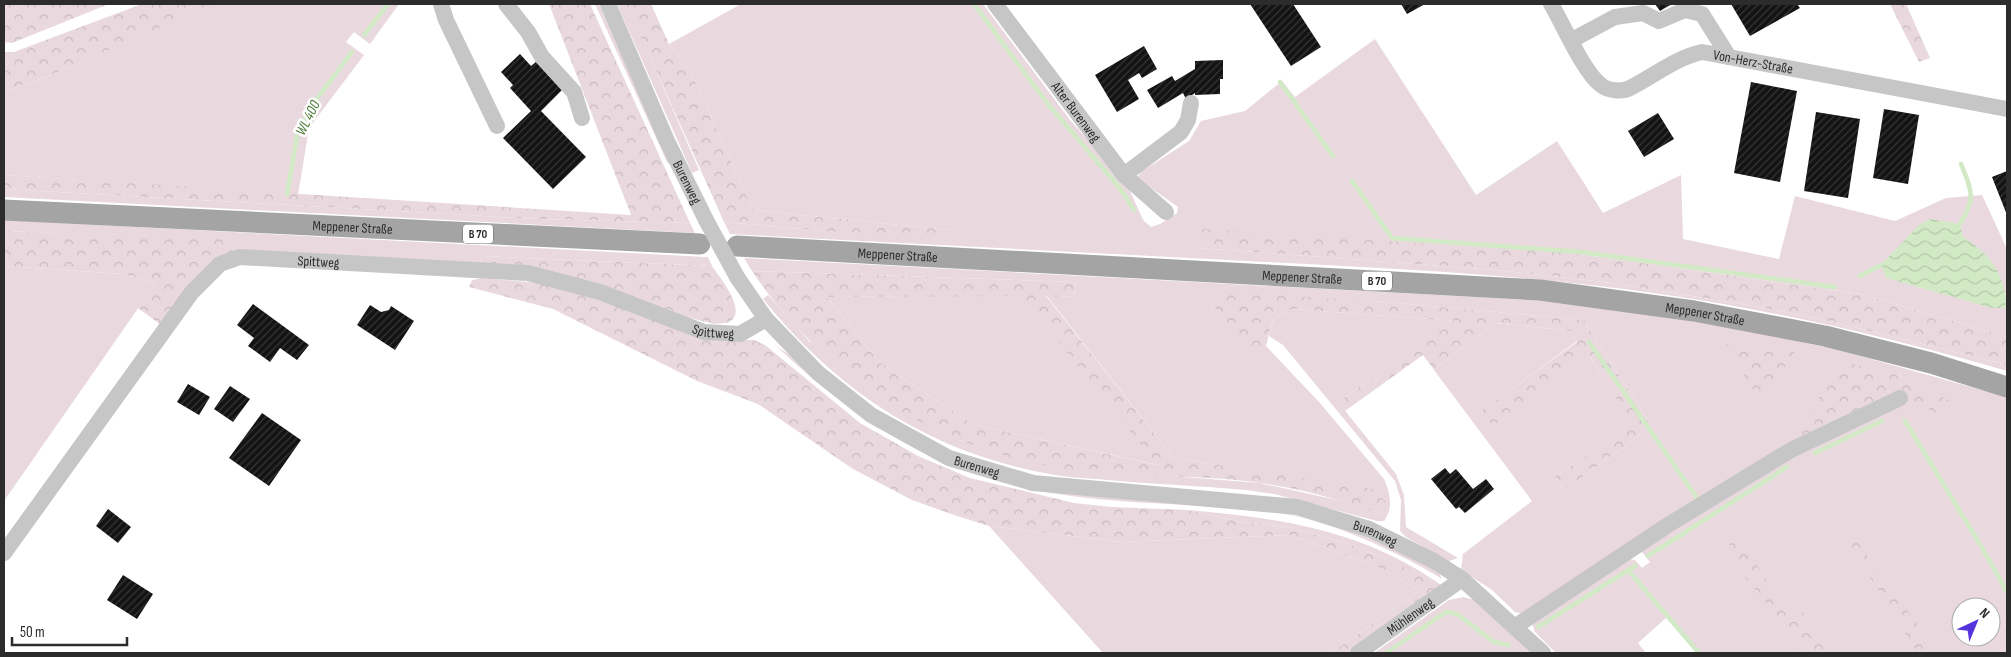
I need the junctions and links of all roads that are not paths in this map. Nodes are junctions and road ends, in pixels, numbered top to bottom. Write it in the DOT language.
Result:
graph roads {
  1 [pos="441,4"];
  2 [pos="506,4"];
  3 [pos="608,4"];
  4 [pos="995,4"];
  5 [pos="1551,4"];
  6 [pos="1572,40"];
  7 [pos="1729,57"];
  8 [pos="1191,103"];
  9 [pos="2007,109"];
  10 [pos="582,118"];
  11 [pos="496,126"];
  12 [pos="1124,175"];
  13 [pos="4,210"];
  14 [pos="1166,212"];
  15 [pos="700,244"];
  16 [pos="737,246"];
  17 [pos="766,319"];
  18 [pos="2007,387"];
  19 [pos="1900,398"];
  20 [pos="4,553"];
  21 [pos="1462,579"];
  22 [pos="1516,626"];
  23 [pos="1358,653"];
  24 [pos="1543,653"];
  1 -- 11 [label="street"];
  2 -- 10 [label="street"];
  3 -- 17 [label="street, Burenweg, bridge"];
  4 -- 12 [label="street, Alter Burenweg"];
  5 -- 6 [label="street, Von-Herz-Straße"];
  6 -- 7 [label="street"];
  6 -- 7 [label="street, Von-Herz-Straße"];
  7 -- 9 [label="street, Von-Herz-Straße"];
  8 -- 12 [label="street"];
  12 -- 14 [label="street, Alter Burenweg"];
  13 -- 15 [label="main road, Meppener Straße / B 70"];
  16 -- 18 [label="main road, Meppener Straße / B 70"];
  17 -- 20 [label="street, Spittweg"];
  17 -- 21 [label="street, Burenweg"];
  19 -- 22 [label="street"];
  21 -- 22 [label="street, Burenweg"];
  21 -- 23 [label="street, Mühlenweg"];
  22 -- 24 [label="street, Burenweg"];
}
